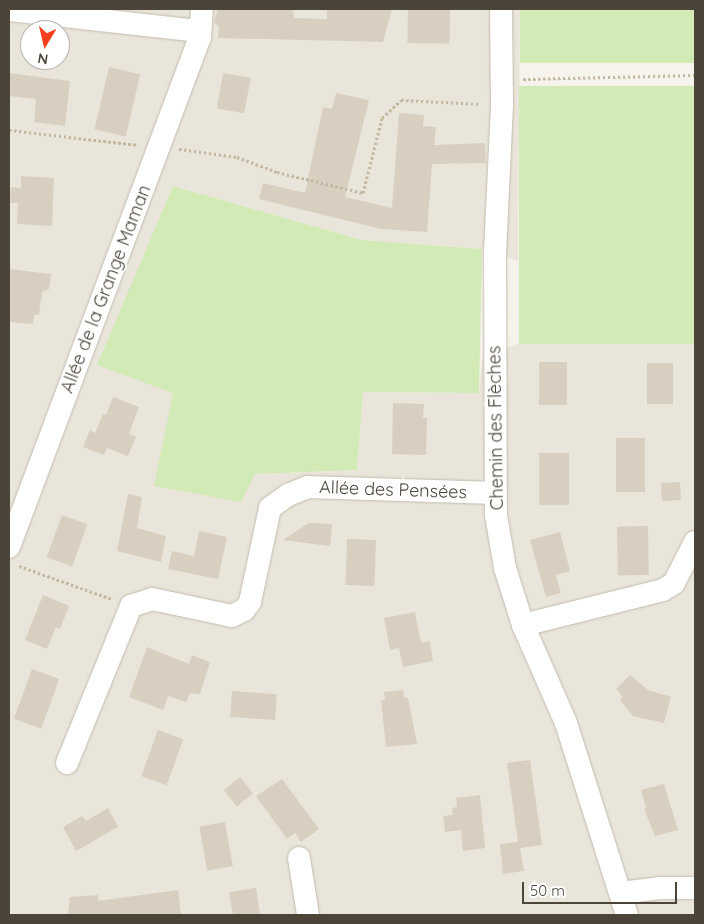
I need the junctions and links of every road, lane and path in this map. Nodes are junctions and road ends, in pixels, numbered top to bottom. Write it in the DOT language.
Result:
graph roads {
  1 [pos="501,9"];
  2 [pos="9,10"];
  3 [pos="201,20"];
  4 [pos="695,75"];
  5 [pos="502,80"];
  6 [pos="502,105"];
  7 [pos="9,130"];
  8 [pos="160,148"];
  9 [pos="494,493"];
  10 [pos="695,542"];
  11 [pos="9,547"];
  12 [pos="9,563"];
  13 [pos="131,606"];
  14 [pos="523,624"];
  15 [pos="68,762"];
  16 [pos="299,858"];
  17 [pos="695,888"];
  18 [pos="620,893"];
  19 [pos="308,915"];
  20 [pos="627,915"];
  1 -- 5 [label="street, Chemin des Flèches"];
  2 -- 3 [label="street, Allée de la Grange Maman"];
  3 -- 8 [label="street, Allée de la Grange Maman"];
  4 -- 5 [label="path"];
  5 -- 6 [label="street, Chemin des Flèches"];
  6 -- 8 [label="path"];
  6 -- 9 [label="street, Chemin des Flèches"];
  7 -- 8 [label="path"];
  8 -- 11 [label="street, Allée de la Grange Maman"];
  9 -- 13 [label="street, Allée des Pensées"];
  9 -- 14 [label="street, Chemin des Flèches"];
  10 -- 14 [label="street"];
  12 -- 13 [label="path"];
  13 -- 15 [label="street"];
  14 -- 18 [label="street, Chemin des Flèches"];
  16 -- 19 [label="street"];
  17 -- 18 [label="street"];
  18 -- 20 [label="street, Chemin des Flèches"];
}
